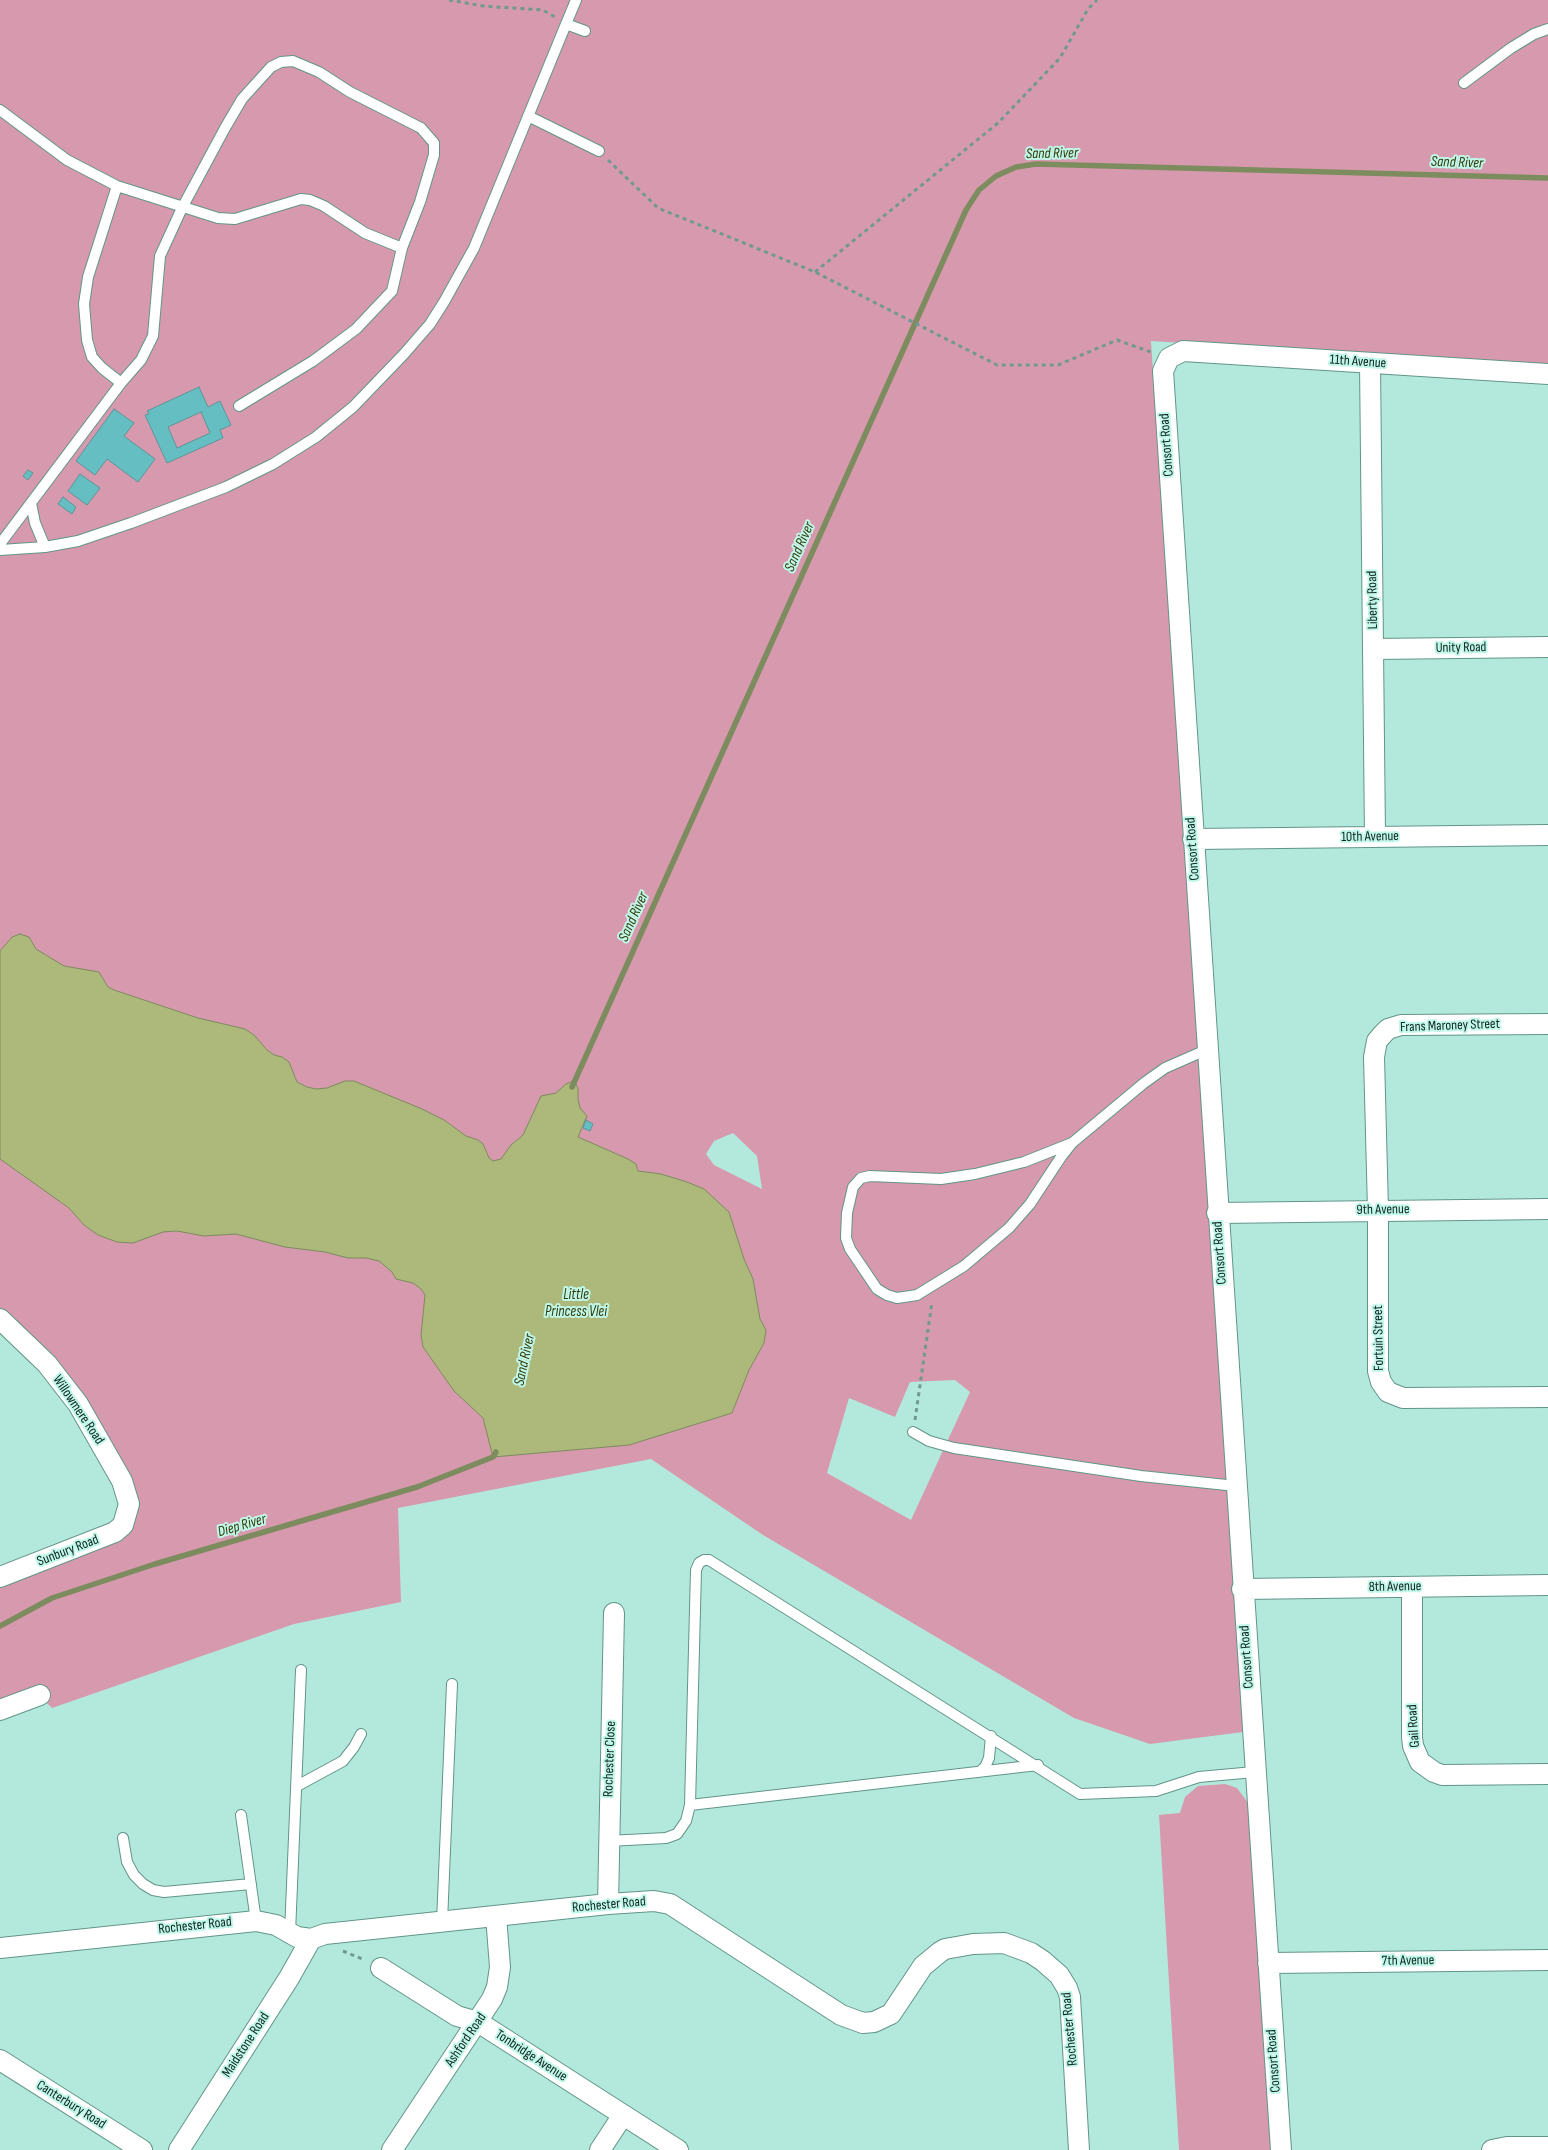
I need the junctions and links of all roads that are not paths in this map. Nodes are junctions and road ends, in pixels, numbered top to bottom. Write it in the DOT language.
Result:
graph roads {
  1 [pos="576,0"];
  2 [pos="566,24"];
  3 [pos="1548,29"];
  4 [pos="585,31"];
  5 [pos="1464,83"];
  6 [pos="0,110"];
  7 [pos="528,116"];
  8 [pos="599,151"];
  9 [pos="117,186"];
  10 [pos="182,208"];
  11 [pos="402,248"];
  12 [pos="1169,358"];
  13 [pos="1370,363"];
  14 [pos="1548,374"];
  15 [pos="121,383"];
  16 [pos="238,406"];
  17 [pos="31,503"];
  18 [pos="0,544"];
  19 [pos="45,547"];
  20 [pos="0,550"];
  21 [pos="1548,647"];
  22 [pos="1373,649"];
  23 [pos="1548,835"];
  24 [pos="1376,837"];
  25 [pos="1192,839"];
  26 [pos="1548,1024"];
  27 [pos="1206,1050"];
  28 [pos="1072,1143"];
  29 [pos="1548,1209"];
  30 [pos="1378,1210"];
  31 [pos="1218,1213"];
  32 [pos="0,1320"];
  33 [pos="1548,1397"];
  34 [pos="913,1432"];
  35 [pos="1236,1486"];
  36 [pos="127,1515"];
  37 [pos="0,1577"];
  38 [pos="1548,1585"];
  39 [pos="1412,1587"];
  40 [pos="1242,1588"];
  41 [pos="614,1614"];
  42 [pos="301,1670"];
  43 [pos="452,1684"];
  44 [pos="40,1695"];
  45 [pos="0,1710"];
  46 [pos="361,1734"];
  47 [pos="991,1736"];
  48 [pos="1038,1765"];
  49 [pos="979,1772"];
  50 [pos="1254,1772"];
  51 [pos="1548,1774"];
  52 [pos="297,1786"];
  53 [pos="690,1805"];
  54 [pos="241,1815"];
  55 [pos="124,1838"];
  56 [pos="608,1841"];
  57 [pos="251,1884"];
  58 [pos="608,1904"];
  59 [pos="496,1916"];
  60 [pos="256,1921"];
  61 [pos="442,1922"];
  62 [pos="290,1933"];
  63 [pos="311,1939"];
  64 [pos="0,1948"];
  65 [pos="1548,1960"];
  66 [pos="1268,1963"];
  67 [pos="382,1968"];
  68 [pos="478,2022"];
  69 [pos="0,2060"];
  70 [pos="623,2115"];
  71 [pos="1548,2147"];
  72 [pos="142,2150"];
  73 [pos="179,2150"];
  74 [pos="392,2150"];
  75 [pos="600,2150"];
  76 [pos="678,2150"];
  77 [pos="1079,2150"];
  78 [pos="1281,2150"];
  79 [pos="1492,2150"];
  1 -- 2 [label="lane"];
  2 -- 4 [label="lane"];
  2 -- 7 [label="lane"];
  3 -- 5 [label="lane"];
  6 -- 9 [label="lane"];
  7 -- 8 [label="lane"];
  7 -- 19 [label="lane"];
  9 -- 10 [label="lane"];
  9 -- 15 [label="lane"];
  10 -- 11 [label="lane"];
  10 -- 11 [label="lane"];
  10 -- 15 [label="lane"];
  11 -- 16 [label="lane"];
  12 -- 13 [label="street, 11th Avenue"];
  12 -- 25 [label="street, Consort Road"];
  13 -- 14 [label="street, 11th Avenue"];
  13 -- 22 [label="street, Liberty Road"];
  15 -- 17 [label="lane"];
  17 -- 18 [label="lane"];
  17 -- 19 [label="lane"];
  19 -- 20 [label="lane"];
  21 -- 22 [label="street, Unity Road"];
  22 -- 24 [label="street, Liberty Road"];
  23 -- 24 [label="street, 10th Avenue"];
  24 -- 25 [label="street, 10th Avenue"];
  25 -- 27 [label="street, Consort Road"];
  26 -- 30 [label="street, Frans Maroney Street"];
  27 -- 28 [label="lane"];
  27 -- 31 [label="street, Consort Road"];
  28 -- 28 [label="lane"];
  29 -- 30 [label="street, 9th Avenue"];
  30 -- 31 [label="street, 9th Avenue"];
  30 -- 33 [label="street, Fortuin Street"];
  31 -- 35 [label="street, Consort Road"];
  32 -- 36 [label="street, Willowmere Road"];
  34 -- 35 [label="lane"];
  35 -- 40 [label="street, Consort Road"];
  36 -- 37 [label="street, Sunbury Road"];
  38 -- 39 [label="street, 8th Avenue"];
  39 -- 40 [label="street, 8th Avenue"];
  39 -- 51 [label="street, Gail Road"];
  40 -- 50 [label="street, Consort Road"];
  41 -- 56 [label="street, Rochester Close"];
  42 -- 52 [label="lane"];
  43 -- 61 [label="lane"];
  44 -- 45 [label="street"];
  46 -- 52 [label="lane"];
  47 -- 48 [label="lane"];
  47 -- 49 [label="lane"];
  47 -- 53 [label="lane"];
  48 -- 49 [label="lane"];
  48 -- 50 [label="lane"];
  49 -- 53 [label="lane"];
  50 -- 66 [label="street, Consort Road"];
  52 -- 62 [label="lane"];
  53 -- 56 [label="lane"];
  54 -- 57 [label="lane"];
  55 -- 57 [label="lane"];
  56 -- 58 [label="street, Rochester Close"];
  57 -- 60 [label="lane"];
  58 -- 59 [label="street, Rochester Road"];
  58 -- 77 [label="street, Rochester Road"];
  59 -- 61 [label="street, Rochester Road"];
  59 -- 68 [label="street, Ashford Road"];
  60 -- 62 [label="street, Rochester Road"];
  60 -- 64 [label="street, Rochester Road"];
  61 -- 63 [label="street, Rochester Road"];
  62 -- 63 [label="street, Rochester Road"];
  63 -- 73 [label="street, Maidstone Road"];
  65 -- 66 [label="street, 7th Avenue"];
  66 -- 78 [label="street, Consort Road"];
  67 -- 68 [label="street, Tonbridge Avenue"];
  68 -- 70 [label="street, Tonbridge Avenue"];
  68 -- 74 [label="street, Ashford Road"];
  69 -- 72 [label="street, Canterbury Road"];
  70 -- 75 [label="street"];
  70 -- 76 [label="street, Tonbridge Avenue"];
  71 -- 79 [label="street"];
}
